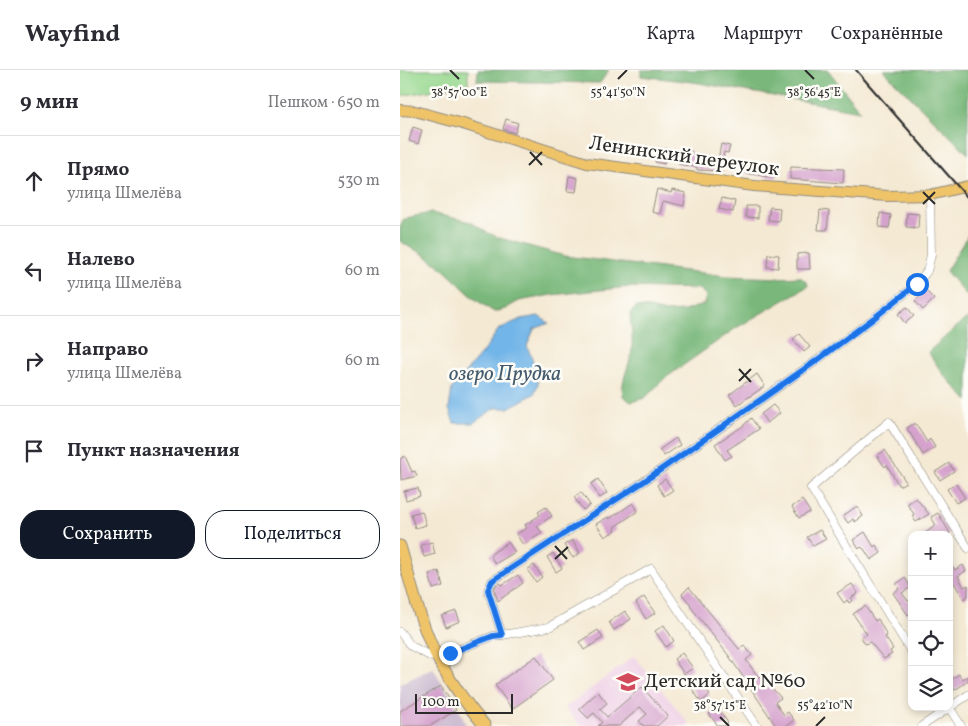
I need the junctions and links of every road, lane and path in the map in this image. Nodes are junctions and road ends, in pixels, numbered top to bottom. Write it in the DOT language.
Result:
graph roads {
  1 [pos="400,110"];
  2 [pos="968,186"];
  3 [pos="930,195"];
  4 [pos="400,546"];
  5 [pos="968,548"];
  6 [pos="400,632"];
  7 [pos="502,635"];
  8 [pos="908,646"];
  9 [pos="434,657"];
  10 [pos="968,695"];
  11 [pos="953,704"];
  12 [pos="943,711"];
  13 [pos="949,711"];
  14 [pos="484,726"];
  15 [pos="757,726"];
  16 [pos="922,726"];
  17 [pos="961,726"];
  1 -- 3 [label="main road, Ленинский переулок"];
  2 -- 3 [label="main road, Ленинский переулок"];
  3 -- 7 [label="street"];
  4 -- 9 [label="highway"];
  5 -- 8 [label="street"];
  6 -- 9 [label="street"];
  7 -- 9 [label="street"];
  7 -- 15 [label="street"];
  9 -- 14 [label="highway"];
  10 -- 11 [label="street"];
  12 -- 16 [label="street"];
  13 -- 17 [label="street"];
}
